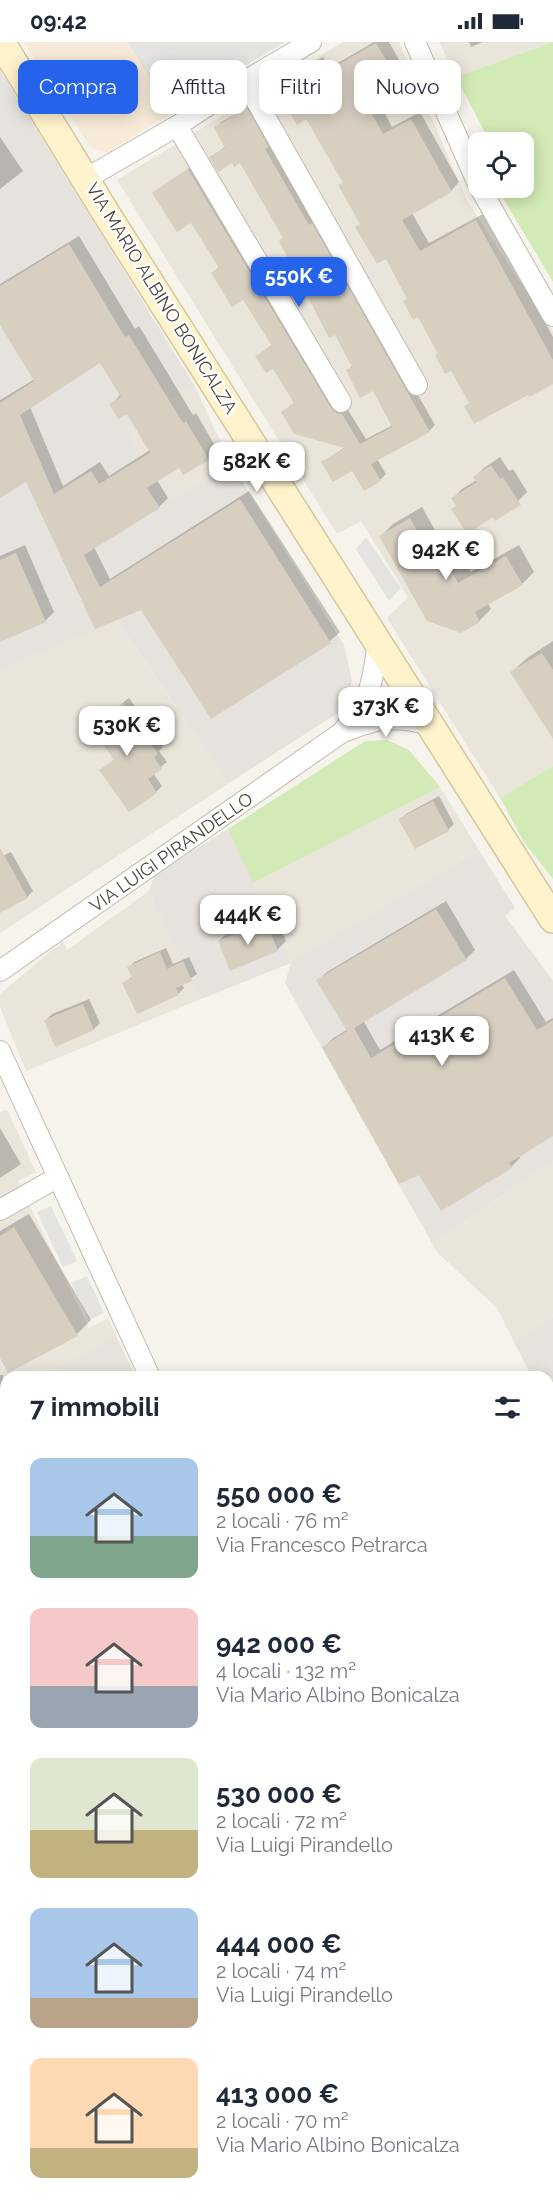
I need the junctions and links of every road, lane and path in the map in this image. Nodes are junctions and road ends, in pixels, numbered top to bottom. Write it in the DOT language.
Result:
graph roads {
  1 [pos="1,42"];
  2 [pos="311,42"];
  3 [pos="414,42"];
  4 [pos="247,80"];
  5 [pos="247,85"];
  6 [pos="195,114"];
  7 [pos="177,126"];
  8 [pos="468,162"];
  9 [pos="87,178"];
  10 [pos="486,198"];
  11 [pos="553,316"];
  12 [pos="417,385"];
  13 [pos="341,402"];
  14 [pos="378,643"];
  15 [pos="431,725"];
  16 [pos="341,733"];
  17 [pos="553,919"];
  18 [pos="0,971"];
  19 [pos="0,1051"];
  20 [pos="58,1177"];
  21 [pos="0,1210"];
  22 [pos="147,1371"];
  1 -- 9 [label="main road, VIA MARIO ALBINO BONICALZA"];
  2 -- 4 [label="street"];
  3 -- 8 [label="street"];
  5 -- 12 [label="street"];
  6 -- 7 [label="street"];
  7 -- 9 [label="street"];
  7 -- 13 [label="street"];
  9 -- 14 [label="main road, VIA MARIO ALBINO BONICALZA"];
  10 -- 11 [label="street"];
  14 -- 15 [label="main road, VIA MARIO ALBINO BONICALZA"];
  14 -- 16 [label="street, VIA LUIGI PIRANDELLO"];
  15 -- 16 [label="street, VIA LUIGI PIRANDELLO"];
  15 -- 17 [label="main road, VIA MARIO ALBINO BONICALZA"];
  16 -- 18 [label="street, VIA LUIGI PIRANDELLO"];
  19 -- 20 [label="street"];
  20 -- 21 [label="street"];
  20 -- 22 [label="street"];
}
